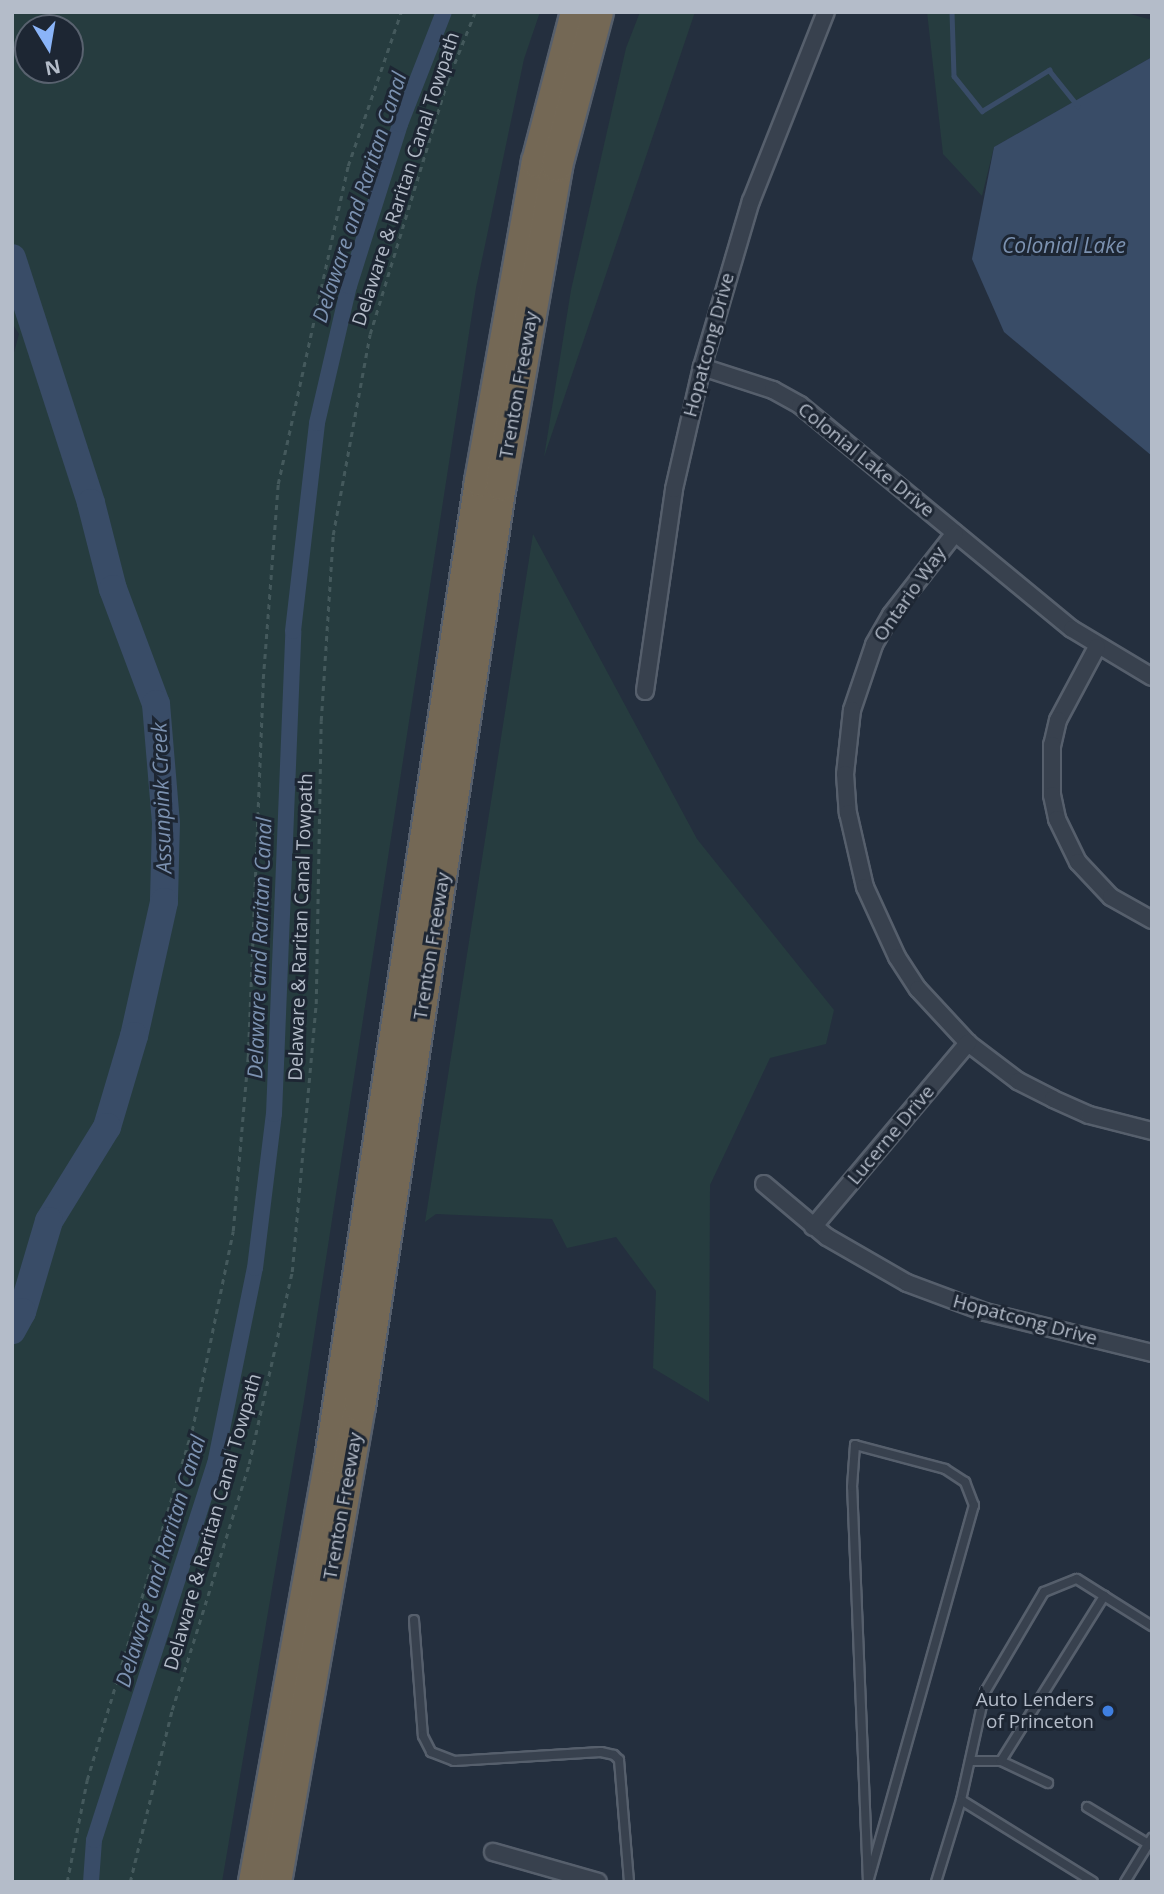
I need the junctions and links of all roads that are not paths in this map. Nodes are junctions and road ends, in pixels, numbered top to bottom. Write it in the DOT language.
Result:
graph roads {
  1 [pos="576,12"];
  2 [pos="598,12"];
  3 [pos="827,12"];
  4 [pos="702,367"];
  5 [pos="955,533"];
  6 [pos="1097,647"];
  7 [pos="1152,677"];
  8 [pos="645,691"];
  9 [pos="1152,920"];
  10 [pos="968,1043"];
  11 [pos="1152,1130"];
  12 [pos="764,1184"];
  13 [pos="813,1227"];
  14 [pos="1152,1353"];
  15 [pos="1104,1596"];
  16 [pos="414,1620"];
  17 [pos="1152,1626"];
  18 [pos="1001,1760"];
  19 [pos="970,1761"];
  20 [pos="1048,1783"];
  21 [pos="961,1800"];
  22 [pos="1087,1807"];
  23 [pos="1150,1841"];
  24 [pos="493,1852"];
  25 [pos="576,1879"];
  26 [pos="254,1882"];
  27 [pos="276,1882"];
  28 [pos="598,1882"];
  29 [pos="629,1882"];
  30 [pos="868,1882"];
  31 [pos="936,1882"];
  32 [pos="1093,1882"];
  33 [pos="1125,1882"];
  1 -- 26 [label="highway, Trenton Freeway"];
  2 -- 27 [label="highway, Trenton Freeway"];
  3 -- 4 [label="street, Hopatcong Drive"];
  4 -- 5 [label="street, Colonial Lake Drive"];
  4 -- 8 [label="street, Hopatcong Drive"];
  5 -- 6 [label="street, Colonial Lake Drive"];
  5 -- 10 [label="street, Ontario Way"];
  6 -- 7 [label="street, Colonial Lake Drive"];
  6 -- 9 [label="street"];
  10 -- 11 [label="street, Ontario Way"];
  10 -- 13 [label="street, Lucerne Drive"];
  12 -- 13 [label="street, Hopatcong Drive"];
  13 -- 14 [label="street, Hopatcong Drive"];
  15 -- 17 [label="lane"];
  15 -- 18 [label="lane"];
  15 -- 19 [label="lane"];
  16 -- 29 [label="lane"];
  18 -- 19 [label="lane"];
  18 -- 20 [label="lane"];
  19 -- 21 [label="lane"];
  21 -- 31 [label="lane"];
  21 -- 32 [label="lane"];
  22 -- 23 [label="lane"];
  23 -- 33 [label="lane"];
  24 -- 25 [label="street"];
  25 -- 28 [label="street"];
  30 -- 30 [label="lane"];
}
